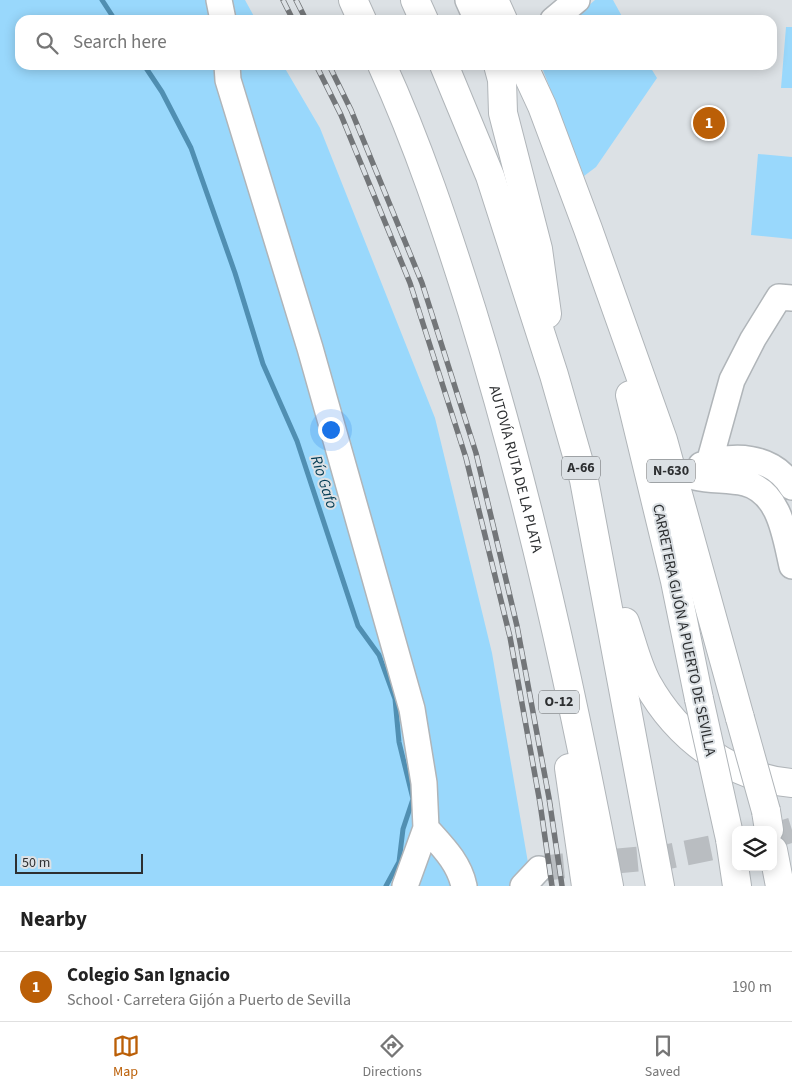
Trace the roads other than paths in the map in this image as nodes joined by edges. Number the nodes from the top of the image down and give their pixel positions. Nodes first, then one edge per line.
1 (219, 0) edge
2 (353, 0) edge
3 (415, 0) edge
4 (468, 0) edge
5 (494, 0) edge
6 (577, 0) edge
7 (222, 15) edge
8 (360, 15) edge
9 (422, 15) edge
10 (475, 15) edge
11 (501, 15) edge
12 (558, 15) edge
13 (228, 70) edge
14 (384, 70) edge
15 (446, 70) edge
16 (500, 70) edge
17 (525, 70) edge
18 (588, 229) junction
19 (792, 298) edge
20 (554, 375) junction
21 (666, 450) junction
22 (702, 468) junction
23 (584, 480) junction
24 (792, 487) edge
25 (681, 505) junction
26 (530, 519) junction
27 (792, 566) edge
28 (792, 783) edge
29 (768, 820) edge
30 (426, 828) junction
31 (777, 871) edge
32 (405, 886) edge
33 (464, 886) edge
34 (586, 886) edge
35 (609, 886) edge
36 (660, 886) edge
37 (737, 886) edge
38 (780, 886) edge

1 - 7 street
2 - 8 highway
3 - 9 highway
4 - 10 street
5 - 11 highway
6 - 12 street
13 - 30 street
14 - 26 highway, AUTOVÍA RUTA DE LA PLATA
15 - 20 highway, A-66
16 - 20 highway
17 - 18 highway, CARRETERA GIJÓN A PUERTO DE SEVILLA / N-630
18 - 21 highway, CARRETERA GIJÓN A PUERTO DE SEVILLA / N-630
18 - 37 highway, CARRETERA GIJÓN A PUERTO DE SEVILLA / N-630, bridge
19 - 22 street
20 - 23 highway, A-66
21 - 22 street
21 - 25 highway, CARRETERA GIJÓN A PUERTO DE SEVILLA / N-630
22 - 24 street
22 - 25 street
22 - 27 street
23 - 28 highway
23 - 36 highway, A-66
25 - 29 highway, CARRETERA GIJÓN A PUERTO DE SEVILLA / N-630, bridge
26 - 34 highway, O-12
26 - 35 highway, AUTOVÍA RUTA DE LA PLATA
30 - 32 street
30 - 33 street
31 - 38 highway

